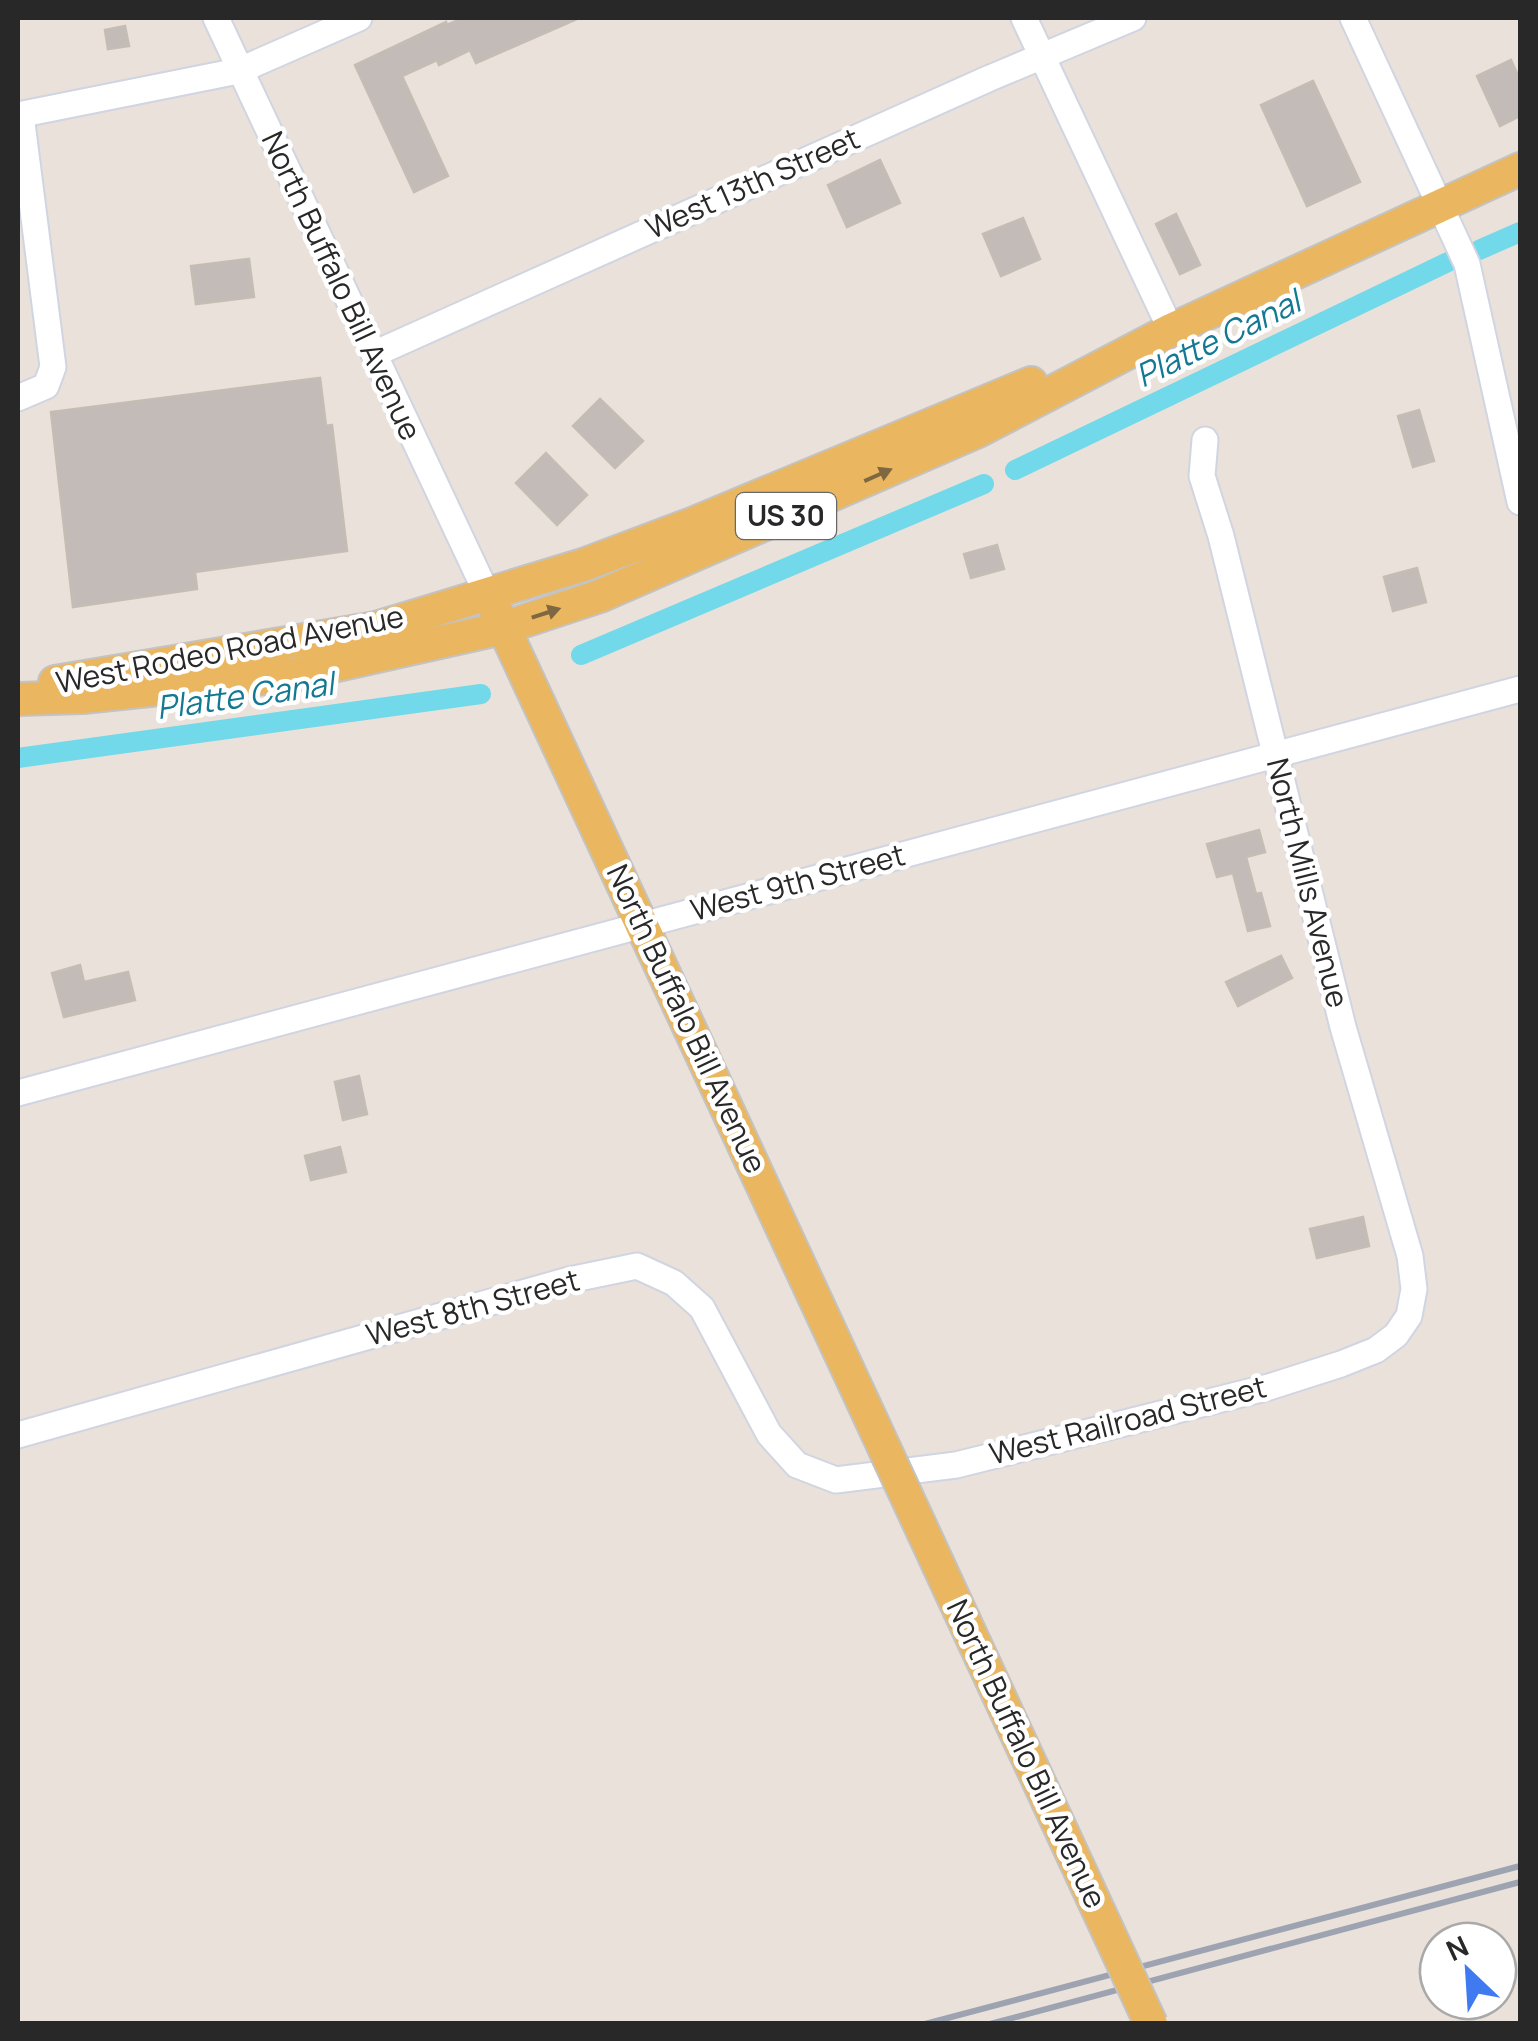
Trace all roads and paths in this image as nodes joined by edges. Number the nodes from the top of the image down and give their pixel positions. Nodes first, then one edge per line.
1 (216, 18) edge
2 (359, 18) edge
3 (1024, 18) edge
4 (1133, 18) edge
5 (1353, 18) edge
6 (1042, 57) junction
7 (238, 71) junction
8 (19, 115) edge
9 (1520, 169) edge
10 (1441, 205) junction
11 (1170, 330) junction
12 (374, 354) junction
13 (18, 398) edge
14 (1205, 440) dead end
15 (1520, 502) edge
16 (487, 594) junction
17 (503, 628) junction
18 (1520, 689) edge
19 (18, 691) edge
20 (18, 699) edge
21 (1275, 755) junction
22 (642, 925) junction
23 (18, 1094) edge
24 (1404, 1324) joint
25 (18, 1435) edge
26 (836, 1480) joint
27 (1151, 2024) edge

1 - 7 street, North Buffalo Bill Avenue
2 - 7 street
3 - 6 street
4 - 6 street, West 13th Street
5 - 10 street
6 - 11 street
6 - 12 street, West 13th Street
7 - 8 street
7 - 12 street, North Buffalo Bill Avenue
8 - 13 street
9 - 10 main road, West Rodeo Road Avenue / US 30
10 - 11 main road, West Rodeo Road Avenue / US 30
10 - 15 street
11 - 16 main road, West Rodeo Road Avenue / US 30
17 -> 11 main road, West Rodeo Road Avenue / US 30
12 - 16 street, North Buffalo Bill Avenue
14 - 21 street, North Mills Avenue
16 - 17 main road, North Buffalo Bill Avenue
16 - 19 main road, West Rodeo Road Avenue / US 30
17 - 20 main road, West Rodeo Road Avenue / US 30
17 - 22 main road, North Buffalo Bill Avenue
18 - 21 street, West 9th Street
21 - 22 street, West 9th Street
21 - 24 street, North Mills Avenue
22 - 23 street, West 9th Street
22 - 27 main road, North Buffalo Bill Avenue, bridge
24 - 26 street, West Railroad Street
25 - 26 street, West 8th Street

